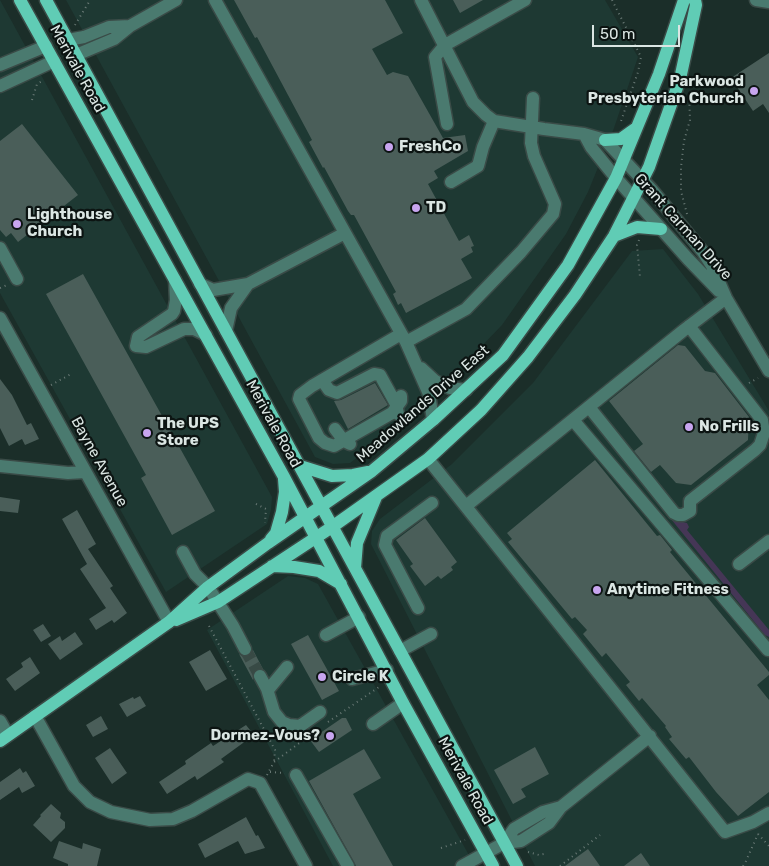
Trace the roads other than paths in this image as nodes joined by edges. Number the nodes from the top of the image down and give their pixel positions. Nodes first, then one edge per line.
1 (20, 0) edge
2 (46, 0) edge
3 (176, 0) edge
4 (215, 0) edge
5 (421, 0) edge
6 (525, 0) edge
7 (684, 0) edge
8 (695, 0) edge
9 (756, 0) edge
10 (769, 2) edge
11 (130, 26) junction
12 (68, 40) junction
13 (444, 45) junction
14 (46, 46) junction
15 (76, 55) junction
16 (54, 61) junction
17 (0, 65) edge
18 (0, 86) edge
19 (533, 98) dead end
20 (494, 120) junction
21 (447, 124) dead end
22 (639, 126) junction
23 (532, 127) junction
24 (584, 134) junction
25 (605, 140) junction
26 (623, 161) junction
27 (616, 178) junction
28 (642, 179) junction
29 (450, 182) dead end
30 (634, 198) junction
31 (661, 229) junction
32 (345, 233) junction
33 (614, 236) junction
34 (0, 248) edge
35 (17, 278) dead end
36 (175, 280) junction
37 (200, 284) junction
38 (248, 284) junction
39 (726, 298) junction
40 (0, 318) edge
41 (689, 326) junction
42 (226, 331) junction
43 (206, 335) junction
44 (404, 338) junction
45 (417, 365) junction
46 (766, 373) edge
47 (317, 383) junction
48 (466, 390) junction
49 (401, 396) dead end
50 (589, 407) junction
51 (397, 408) junction
52 (433, 420) junction
53 (572, 420) junction
54 (336, 429) dead end
55 (344, 441) junction
56 (428, 458) junction
57 (0, 466) edge
58 (300, 466) junction
59 (372, 471) junction
60 (85, 472) junction
61 (284, 477) junction
62 (376, 496) junction
63 (432, 503) dead end
64 (466, 506) junction
65 (322, 507) junction
66 (306, 518) junction
67 (332, 527) junction
68 (316, 537) junction
69 (769, 541) edge
70 (268, 543) junction
71 (183, 552) dead end
72 (739, 564) dead end
73 (272, 566) junction
74 (355, 568) junction
75 (341, 584) junction
76 (208, 587) junction
77 (218, 602) junction
78 (418, 608) dead end
79 (359, 617) junction
80 (169, 622) junction
81 (431, 634) dead end
82 (326, 635) dead end
83 (246, 649) tunnel mouth
84 (400, 651) junction
85 (769, 651) edge
86 (287, 668) dead end
87 (387, 670) junction
88 (260, 676) tunnel mouth
89 (352, 679) dead end
90 (268, 690) junction
91 (404, 703) junction
92 (320, 712) dead end
93 (35, 716) junction
94 (0, 721) edge
95 (373, 724) dead end
96 (650, 736) junction
97 (4, 738) edge
98 (296, 775) road end
99 (769, 813) edge
100 (504, 843) junction
101 (485, 854) junction
102 (306, 866) edge
103 (348, 866) edge
104 (462, 866) edge
105 (493, 866) edge
106 (517, 866) edge

1 - 14 main road, Merivale Road
2 - 12 main road, Merivale Road
3 - 11 street
4 - 32 street
5 - 13 street
6 - 13 street
7 - 22 main road, Meadowlands Drive East
8 - 28 main road
9 - 10 street
11 - 12 street
11 - 15 street
12 - 14 main road
12 - 15 main road, Merivale Road
13 - 20 street
13 - 21 street
14 - 16 main road, Merivale Road
14 - 17 street
15 - 16 main road
15 - 37 main road, Merivale Road
16 - 18 street
16 - 36 main road, Merivale Road
19 - 23 street
20 - 23 street
20 - 29 street
22 - 25 main road
22 - 26 main road, Meadowlands Drive East
23 - 24 street
23 - 44 street
24 - 25 street
24 - 27 street, Grant Carman Drive
25 - 26 street, Grant Carman Drive
26 - 27 main road, Meadowlands Drive East
26 - 28 street, Grant Carman Drive
27 - 30 street, Grant Carman Drive
27 - 48 main road, Meadowlands Drive East
28 - 30 main road
28 - 39 street, Grant Carman Drive
30 - 31 street, Grant Carman Drive
30 - 33 main road
31 - 33 main road
31 - 39 street, Grant Carman Drive
32 - 38 street
32 - 44 street
33 - 56 main road
34 - 35 street
36 - 43 main road, Merivale Road
36 - 43 street
37 - 38 street
37 - 42 main road, Merivale Road
38 - 42 street
39 - 41 street
39 - 46 street, Grant Carman Drive
40 - 60 street, Bayne Avenue
41 - 50 street
41 - 50 street
42 - 58 main road, Merivale Road
43 - 61 main road, Merivale Road
44 - 45 street
44 - 47 street
45 - 48 street
45 - 52 street
47 - 51 street
47 - 55 street
48 - 52 main road, Meadowlands Drive East
49 - 51 street
50 - 53 street
51 - 55 street
52 - 59 main road, Meadowlands Drive East
53 - 64 street
53 - 85 street
54 - 55 street
56 - 62 main road
56 - 64 street
57 - 60 street
58 - 59 main road
58 - 65 main road, Merivale Road
59 - 65 main road, Meadowlands Drive East
60 - 80 street, Bayne Avenue
61 - 66 main road, Merivale Road
61 - 70 main road
62 - 67 main road
62 - 74 main road
63 - 78 street
64 - 96 street
65 - 66 main road, Meadowlands Drive East
65 - 67 main road, Merivale Road
66 - 68 main road, Merivale Road
66 - 70 main road, Meadowlands Drive East
67 - 68 main road
67 - 74 main road, Merivale Road
68 - 73 main road
68 - 75 main road, Merivale Road
69 - 72 street
70 - 76 main road, Meadowlands Drive East
71 - 76 street
73 - 75 main road
73 - 77 main road
74 - 84 main road, Merivale Road
75 - 79 main road, Merivale Road
76 - 77 street
76 - 80 main road, Meadowlands Drive East
77 - 80 main road
77 - 83 street
79 - 82 street
79 - 87 main road, Merivale Road
80 - 93 main road
81 - 84 street
84 - 100 main road, Merivale Road
86 - 90 street
87 - 89 street
87 - 91 main road, Merivale Road
88 - 90 street
90 - 92 street
91 - 95 street
91 - 101 main road, Merivale Road
93 - 97 main road
93 - 102 street
94 - 97 street
96 - 99 street
96 - 100 street
98 - 103 street
100 - 101 street
100 - 106 main road, Merivale Road
101 - 104 street
101 - 105 main road, Merivale Road

